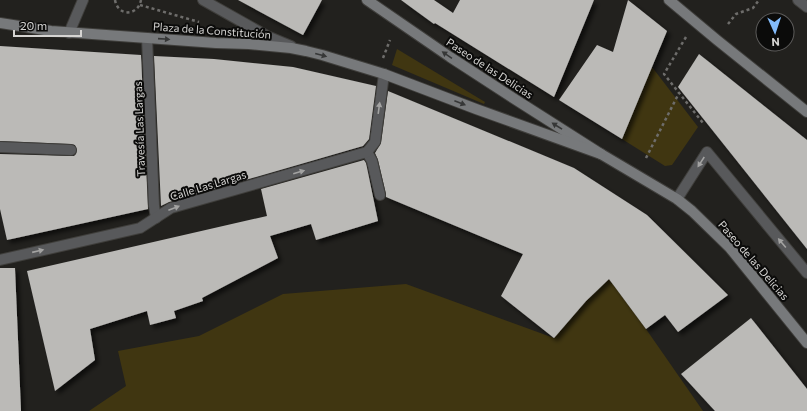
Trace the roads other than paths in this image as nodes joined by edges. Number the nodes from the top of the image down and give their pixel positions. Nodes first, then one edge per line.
1 (83, 0) edge
2 (203, 0) edge
3 (367, 0) edge
4 (669, 0) edge
5 (798, 0) edge
6 (807, 7) edge
7 (0, 23) edge
8 (69, 33) junction
9 (147, 38) junction
10 (306, 51) junction
11 (384, 74) junction
12 (807, 112) edge
13 (0, 147) edge
14 (71, 150) dead end
15 (368, 152) junction
16 (601, 154) junction
17 (380, 194) dead end
18 (677, 199) junction
19 (156, 218) junction
20 (0, 257) edge
21 (0, 260) edge
22 (807, 273) edge
23 (807, 343) edge

1 - 8 street
2 - 10 street, Plaza de la Constitución
16 -> 3 street, Paseo de las Delicias
4 - 12 street
5 - 6 street
7 - 8 street, Plaza de la Constitución
8 - 9 street, Plaza de la Constitución
9 -> 10 street, Plaza de la Constitución
9 - 19 street, Travesía Las Largas
10 -> 11 street, Plaza de la Constitución
15 -> 11 street
11 -> 16 street, Paseo de las Delicias
13 - 14 street
15 - 17 street
19 -> 15 street, Calle Las Largas
16 - 18 street, Paseo de las Delicias
22 -> 18 street
18 - 23 street, Paseo de las Delicias
21 -> 19 street, Calle Las Largas
20 - 21 street

